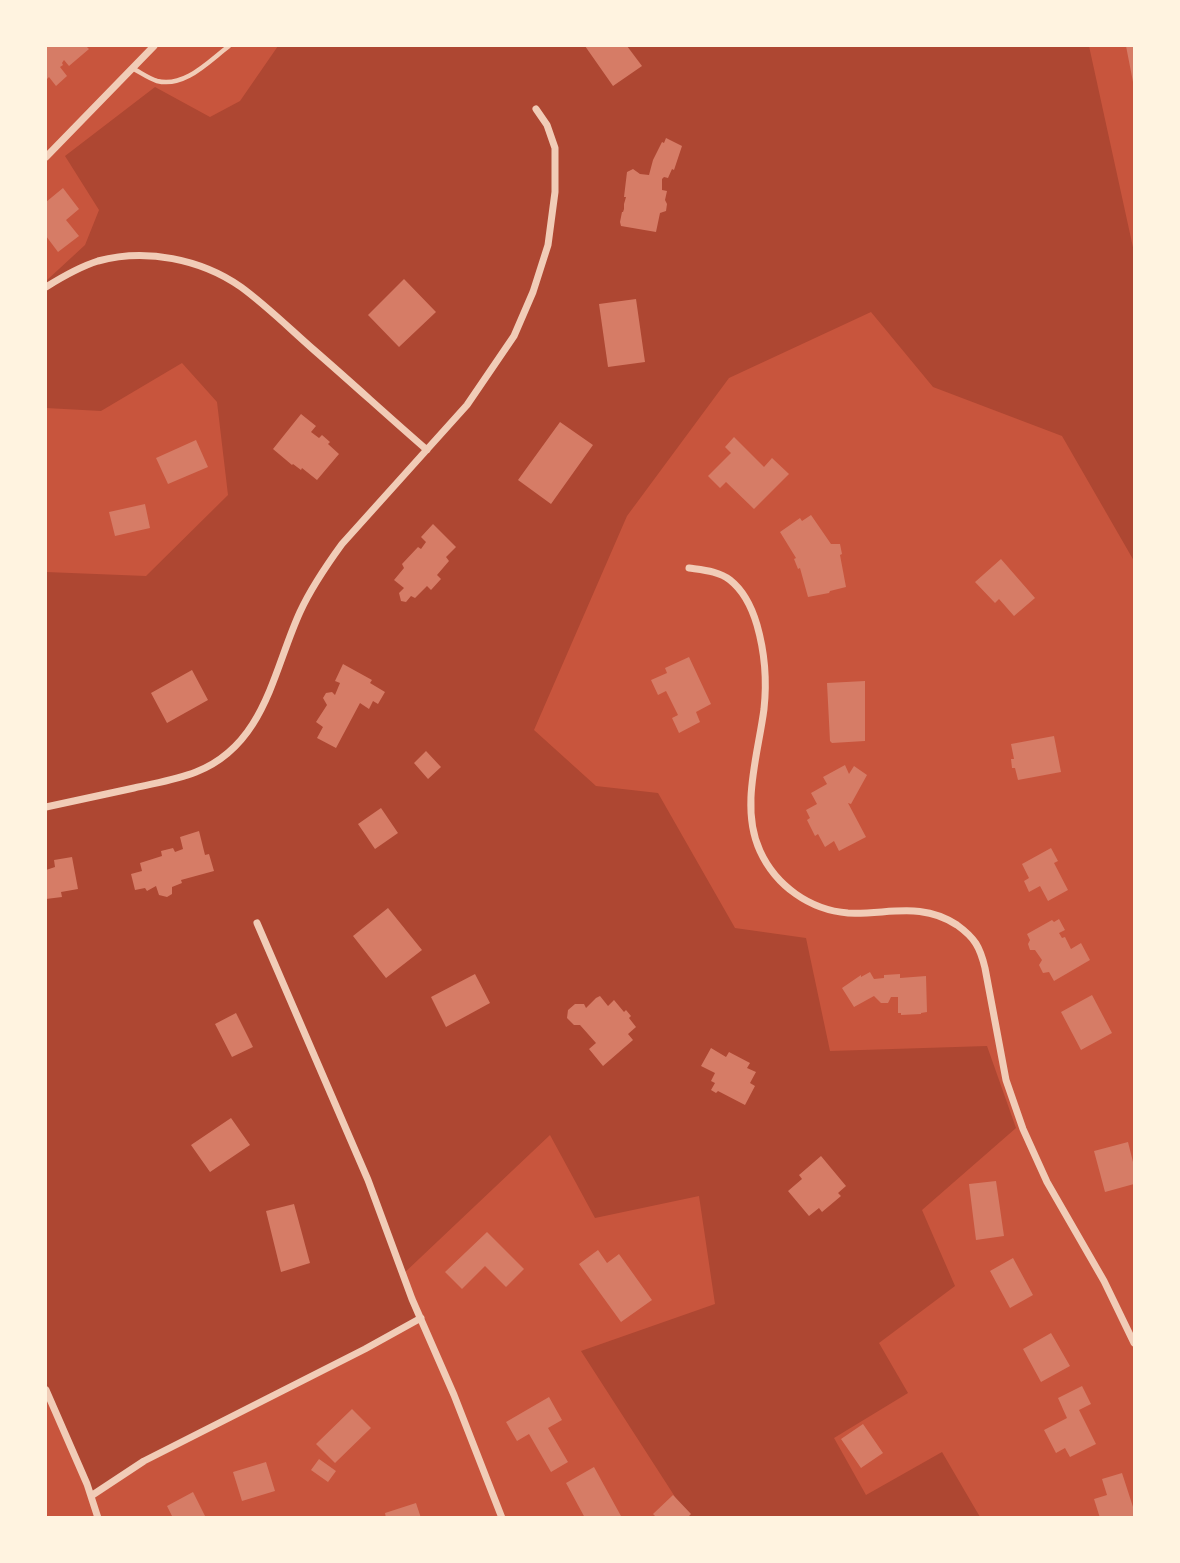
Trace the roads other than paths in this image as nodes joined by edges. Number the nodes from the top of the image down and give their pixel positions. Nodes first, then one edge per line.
1 (154, 46) edge
2 (229, 46) edge
3 (132, 68) junction
4 (536, 109) dead end
5 (46, 157) edge
6 (46, 287) edge
7 (427, 450) junction
8 (690, 568) dead end
9 (46, 807) edge
10 (257, 923) dead end
11 (421, 1318) junction
12 (1135, 1343) edge
13 (46, 1390) edge
14 (91, 1496) junction
15 (98, 1517) edge
16 (502, 1517) edge

1 - 3 street
2 - 3 lane
3 - 5 street
4 - 7 street
6 - 7 street
7 - 9 street
8 - 12 street
10 - 11 street
11 - 14 street
11 - 16 street
13 - 14 street
14 - 15 street

